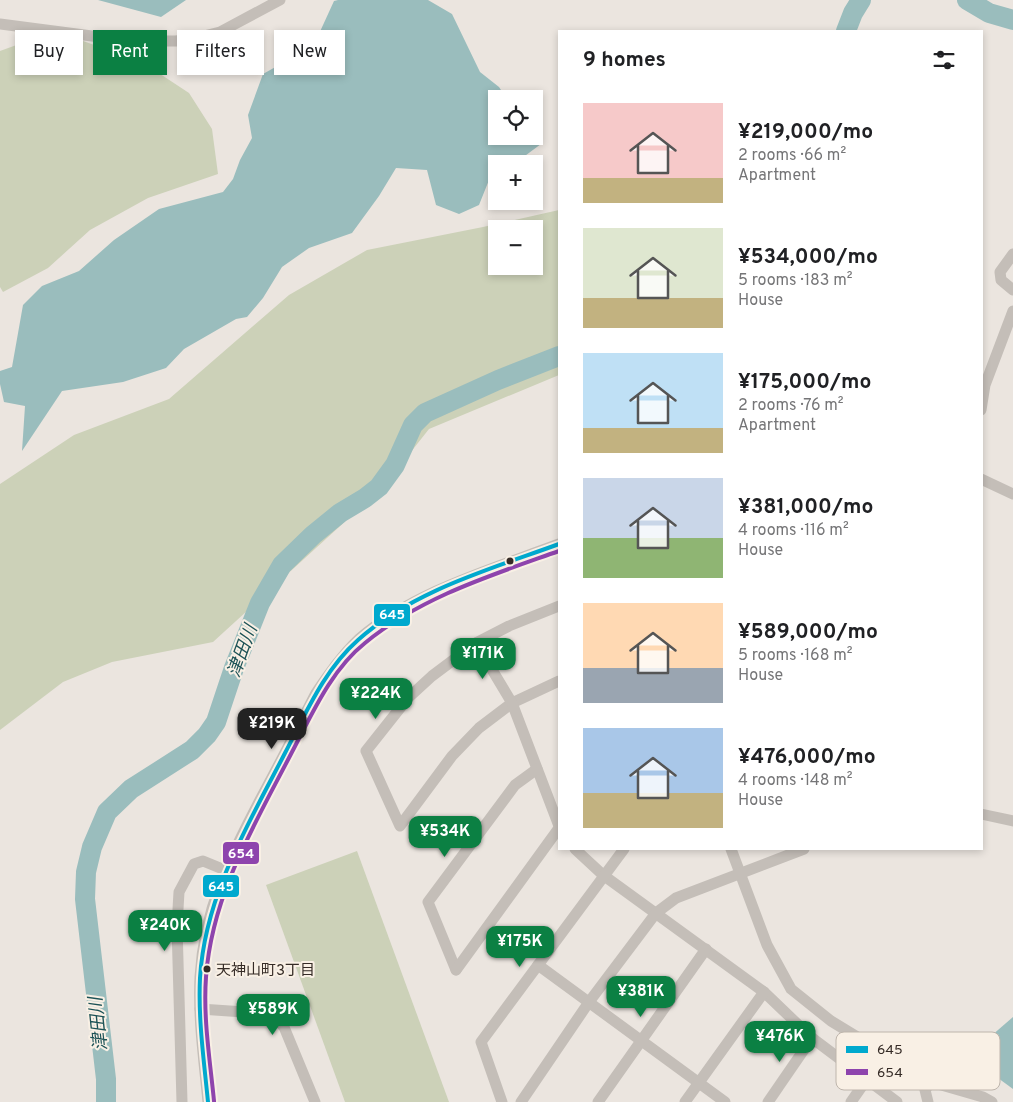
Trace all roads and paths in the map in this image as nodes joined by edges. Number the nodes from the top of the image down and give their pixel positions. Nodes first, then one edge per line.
1 (280, 0) edge
2 (0, 24) edge
3 (1013, 254) edge
4 (1013, 290) edge
5 (1013, 311) edge
6 (983, 398) edge
7 (983, 480) edge
8 (1013, 494) edge
9 (558, 544) edge
10 (558, 606) edge
11 (476, 644) junction
12 (558, 682) edge
13 (512, 703) junction
14 (537, 769) junction
15 (983, 814) edge
16 (1013, 821) edge
17 (558, 824) edge
18 (558, 828) edge
19 (576, 850) edge
20 (623, 850) edge
21 (731, 850) edge
22 (801, 850) edge
23 (225, 870) junction
24 (740, 873) junction
25 (603, 875) junction
26 (656, 913) junction
27 (706, 949) junction
28 (538, 966) junction
29 (764, 992) junction
30 (589, 1002) junction
31 (200, 1009) junction
32 (849, 1032) edge
33 (812, 1038) junction
34 (641, 1042) junction
35 (836, 1056) edge
36 (698, 1084) junction
37 (859, 1090) edge
38 (881, 1090) edge
39 (957, 1090) edge
40 (182, 1102) edge
41 (208, 1102) edge
42 (315, 1102) edge
43 (502, 1102) edge
44 (521, 1102) edge
45 (598, 1102) edge
46 (685, 1102) edge
47 (725, 1102) edge
48 (768, 1102) edge
49 (851, 1102) edge
50 (898, 1102) edge
51 (992, 1102) edge

1 - 2 street
3 - 4 street
5 - 6 street
7 - 8 street
9 - 23 street
10 - 11 street
11 - 13 street
11 - 13 street
12 - 13 street
13 - 14 street
14 - 17 street
14 - 18 street
15 - 16 street
19 - 25 street
20 - 25 street
21 - 24 street
22 - 24 street
23 - 31 street
23 - 40 street
24 - 26 street
24 - 32 street
25 - 26 street
25 - 28 street
26 - 27 street
26 - 30 street
27 - 29 street
27 - 34 street
28 - 30 street
28 - 43 street
29 - 33 street
29 - 36 street
30 - 34 street
30 - 44 street
31 - 41 street
31 - 42 street
33 - 35 street
33 - 48 street
34 - 36 street
34 - 45 street
36 - 46 street
36 - 47 street
37 - 49 street
38 - 50 street
39 - 51 street

